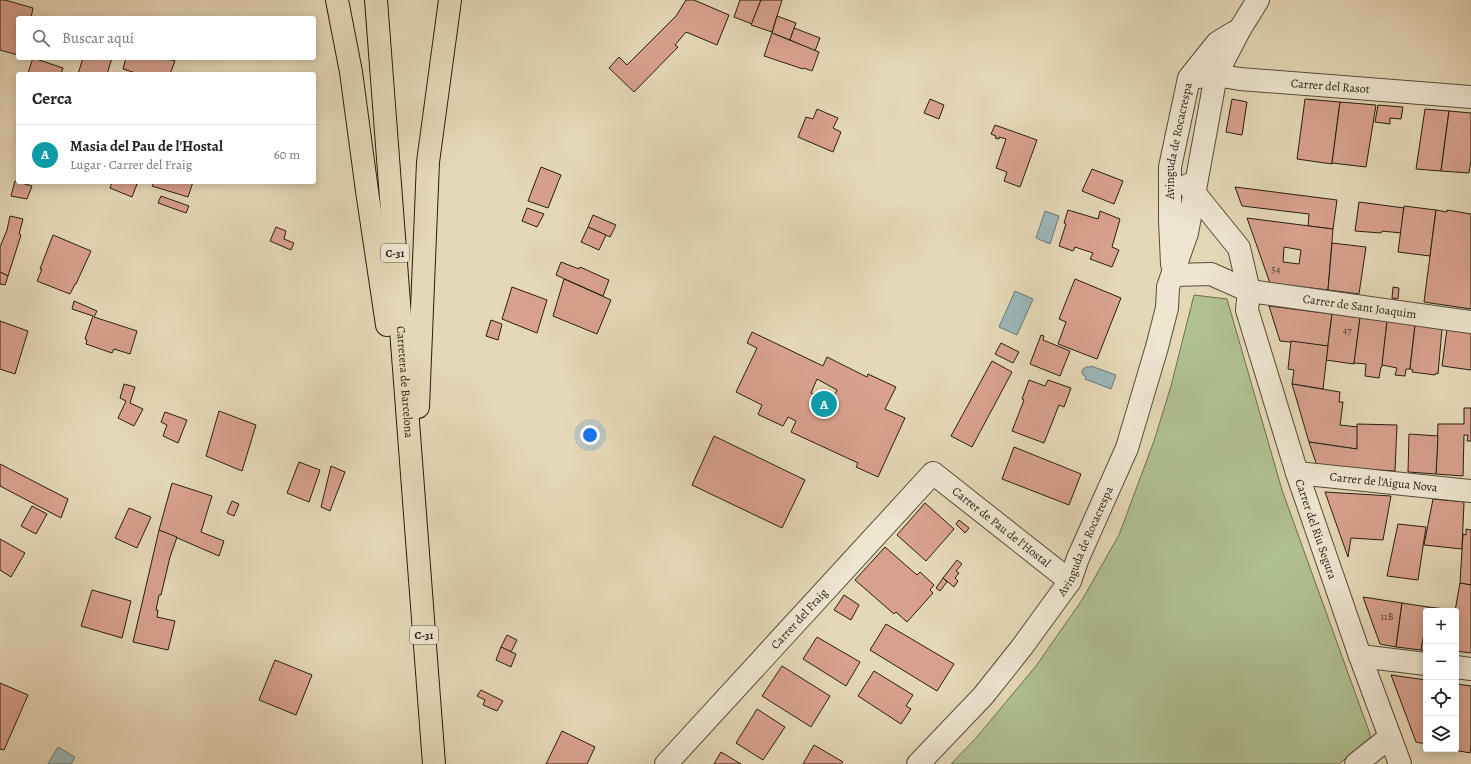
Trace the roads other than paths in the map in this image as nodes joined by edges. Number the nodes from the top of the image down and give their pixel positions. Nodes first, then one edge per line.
1 (337, 0) edge
2 (376, 0) edge
3 (450, 0) edge
4 (1258, 0) edge
5 (1240, 29) junction
6 (1216, 75) junction
7 (1189, 78) junction
8 (1471, 97) edge
9 (1170, 167) junction
10 (1194, 192) junction
11 (1173, 275) junction
12 (1248, 291) junction
13 (1471, 322) edge
14 (933, 473) joint
15 (1297, 473) junction
16 (1471, 491) edge
17 (414, 506) junction
18 (1070, 581) junction
19 (1360, 656) junction
20 (1423, 664) edge
21 (1459, 667) edge
22 (1471, 669) edge
23 (1390, 738) junction
24 (434, 764) edge
25 (666, 764) edge
26 (918, 764) edge
27 (1356, 764) edge
28 (1400, 764) edge

1 - 17 highway
2 - 17 highway, Carretera de Barcelona / C-31
3 - 17 highway
4 - 5 street, Avinguda de Rocacrespa
5 - 6 street, Avinguda de Rocacrespa
5 - 7 street, Avinguda de Rocacrespa
6 - 7 street, Carrer del Rasot
6 - 8 street, Carrer del Rasot
6 - 10 street, Avinguda de Rocacrespa
7 - 9 street, Avinguda de Rocacrespa
9 - 10 street, Carrer del Riu Segura
9 - 11 street, Avinguda de Rocacrespa
10 - 11 street, Avinguda de Rocacrespa
10 - 12 street, Carrer del Riu Segura
11 - 12 street, Carrer de Sant Joaquim
11 - 18 street, Avinguda de Rocacrespa
12 - 13 street, Carrer de Sant Joaquim
12 - 15 street, Carrer del Riu Segura
14 - 18 street, Carrer de Pau de l'Hostal
14 - 25 street, Carrer del Fraig
15 - 16 street, Carrer de l'Aigua Nova
15 - 19 street, Carrer del Riu Segura
17 - 24 highway, Carretera de Barcelona / C-31
18 - 26 street, Avinguda de Rocacrespa
19 - 20 street
19 - 23 street, Carrer del Riu Segura
21 - 22 street
23 - 27 street
23 - 28 street, Carrer del Riu Segura

